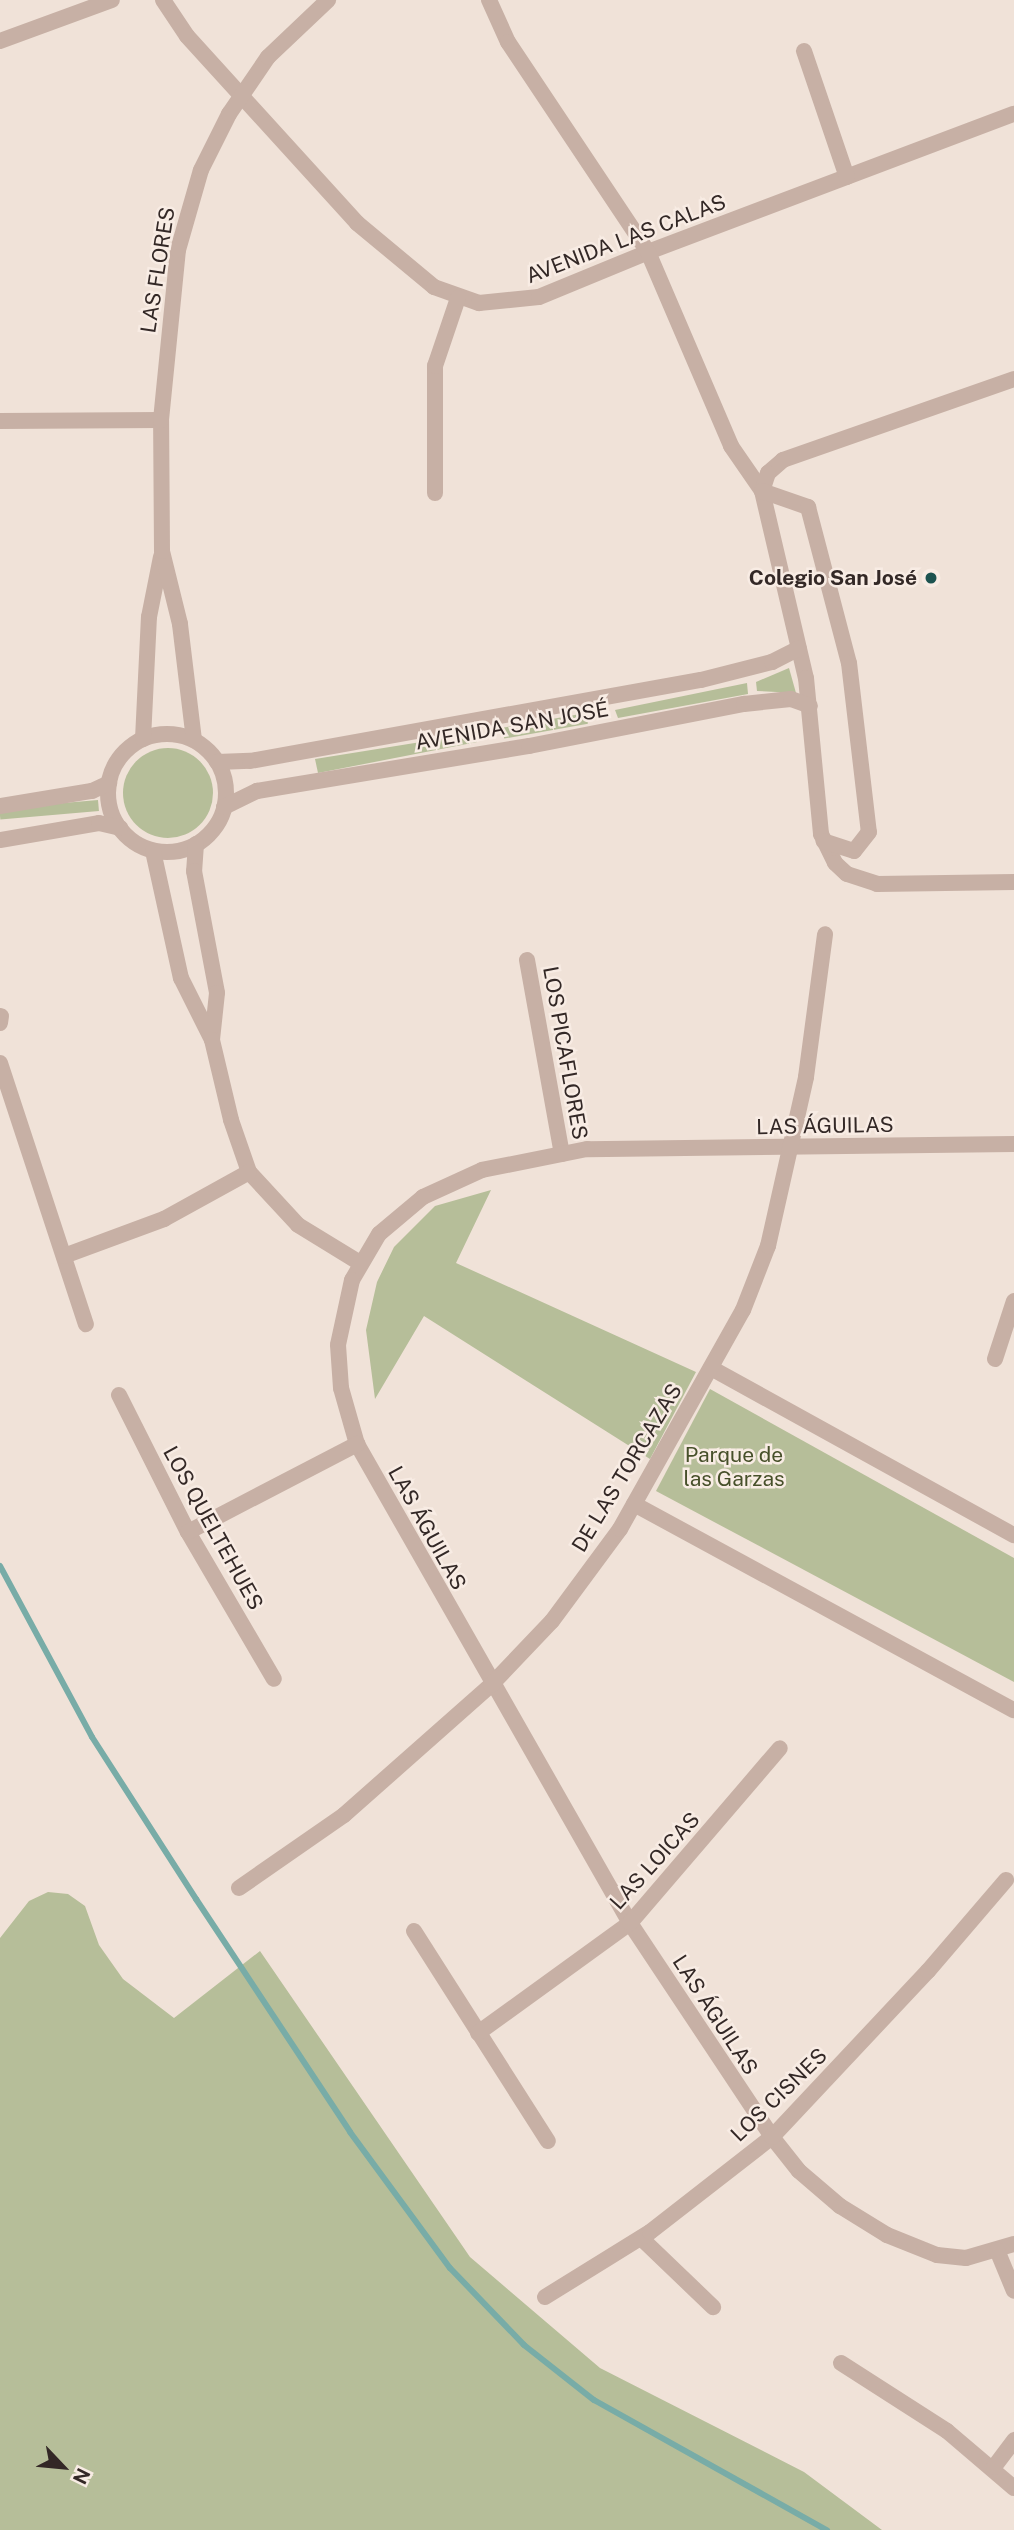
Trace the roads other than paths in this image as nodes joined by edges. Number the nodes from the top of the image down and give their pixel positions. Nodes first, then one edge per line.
1 (112, 0) edge
2 (163, 0) edge
3 (328, 0) edge
4 (489, 0) edge
5 (0, 41) edge
6 (804, 51) dead end
7 (241, 95) junction
8 (1014, 114) edge
9 (846, 177) junction
10 (648, 252) junction
11 (458, 298) junction
12 (1014, 379) edge
13 (161, 420) junction
14 (0, 421) edge
15 (762, 491) junction
16 (435, 494) dead end
17 (162, 551) junction
18 (799, 648) junction
19 (810, 706) junction
20 (143, 739) junction
21 (194, 740) junction
22 (217, 762) junction
23 (109, 783) junction
24 (0, 806) edge
25 (224, 807) junction
26 (120, 828) junction
27 (0, 840) edge
28 (824, 841) junction
29 (196, 844) junction
30 (153, 850) junction
31 (1014, 882) edge
32 (825, 934) dead end
33 (527, 960) dead end
34 (212, 1040) junction
35 (0, 1063) edge
36 (1014, 1144) edge
37 (792, 1147) junction
38 (562, 1154) junction
39 (249, 1172) junction
40 (64, 1256) junction
41 (360, 1263) junction
42 (1014, 1301) edge
43 (86, 1324) dead end
44 (995, 1359) dead end
45 (711, 1368) junction
46 (119, 1395) dead end
47 (356, 1444) junction
48 (634, 1504) junction
49 (188, 1532) junction
50 (1014, 1535) edge
51 (274, 1679) dead end
52 (491, 1685) junction
53 (1014, 1710) edge
54 (780, 1748) dead end
55 (1006, 1880) dead end
56 (239, 1888) dead end
57 (630, 1923) junction
58 (414, 1931) dead end
59 (478, 2032) junction
60 (772, 2137) junction
61 (548, 2141) dead end
62 (641, 2238) junction
63 (1014, 2244) edge
64 (997, 2250) junction
65 (1014, 2291) edge
66 (545, 2297) dead end
67 (713, 2307) dead end
68 (841, 2363) dead end
69 (1014, 2440) edge
70 (994, 2467) junction
71 (1014, 2488) edge

1 - 5 street
2 - 7 street, AVENIDA LAS CALAS
3 - 7 street, LAS FLORES
4 - 10 street
6 - 9 street
7 - 11 street, AVENIDA LAS CALAS
7 - 13 street, LAS FLORES
8 - 9 street, AVENIDA LAS CALAS
9 - 10 street, AVENIDA LAS CALAS
10 - 11 street, AVENIDA LAS CALAS
10 - 15 street
11 - 16 street
12 - 15 street
13 - 14 street
13 - 17 street, LAS FLORES
15 - 18 street
15 - 28 street
17 - 20 street, LAS FLORES
17 - 21 street, LAS FLORES
18 - 19 street
18 - 22 street, AVENIDA SAN JOSÉ
19 - 25 street, AVENIDA SAN JOSÉ
19 - 28 street
20 - 21 street
20 - 23 street
21 - 22 street
22 - 25 street
23 - 24 street
23 - 26 street
25 - 29 street
26 - 27 street
26 - 30 street
28 - 31 street
29 - 30 street
29 - 34 street
30 - 34 street
32 - 37 street, DE LAS TORCAZAS
33 - 38 street, LOS PICAFLORES
34 - 39 street
35 - 40 street
36 - 37 street, LAS ÁGUILAS
37 - 38 street, LAS ÁGUILAS
37 - 45 street, DE LAS TORCAZAS
38 - 41 street, LAS ÁGUILAS
39 - 40 street
39 - 41 street
40 - 43 street
41 - 47 street, LAS ÁGUILAS
42 - 44 street
45 - 48 street, DE LAS TORCAZAS
45 - 50 street
46 - 49 street, LOS QUELTEHUES
47 - 49 street
47 - 52 street, LAS ÁGUILAS
48 - 52 street, DE LAS TORCAZAS
48 - 53 street
49 - 51 street, LOS QUELTEHUES
52 - 56 street, DE LAS TORCAZAS
52 - 57 street, LAS ÁGUILAS
54 - 57 street, LAS LOICAS
55 - 60 street, LOS CISNES
57 - 59 street, LAS LOICAS
57 - 60 street, LAS ÁGUILAS
58 - 59 street
59 - 61 street
60 - 62 street, LOS CISNES
60 - 64 street, LAS ÁGUILAS
62 - 66 street, LOS CISNES
62 - 67 street
63 - 64 street, LAS ÁGUILAS
64 - 65 street
68 - 70 street
69 - 70 street
70 - 71 street

